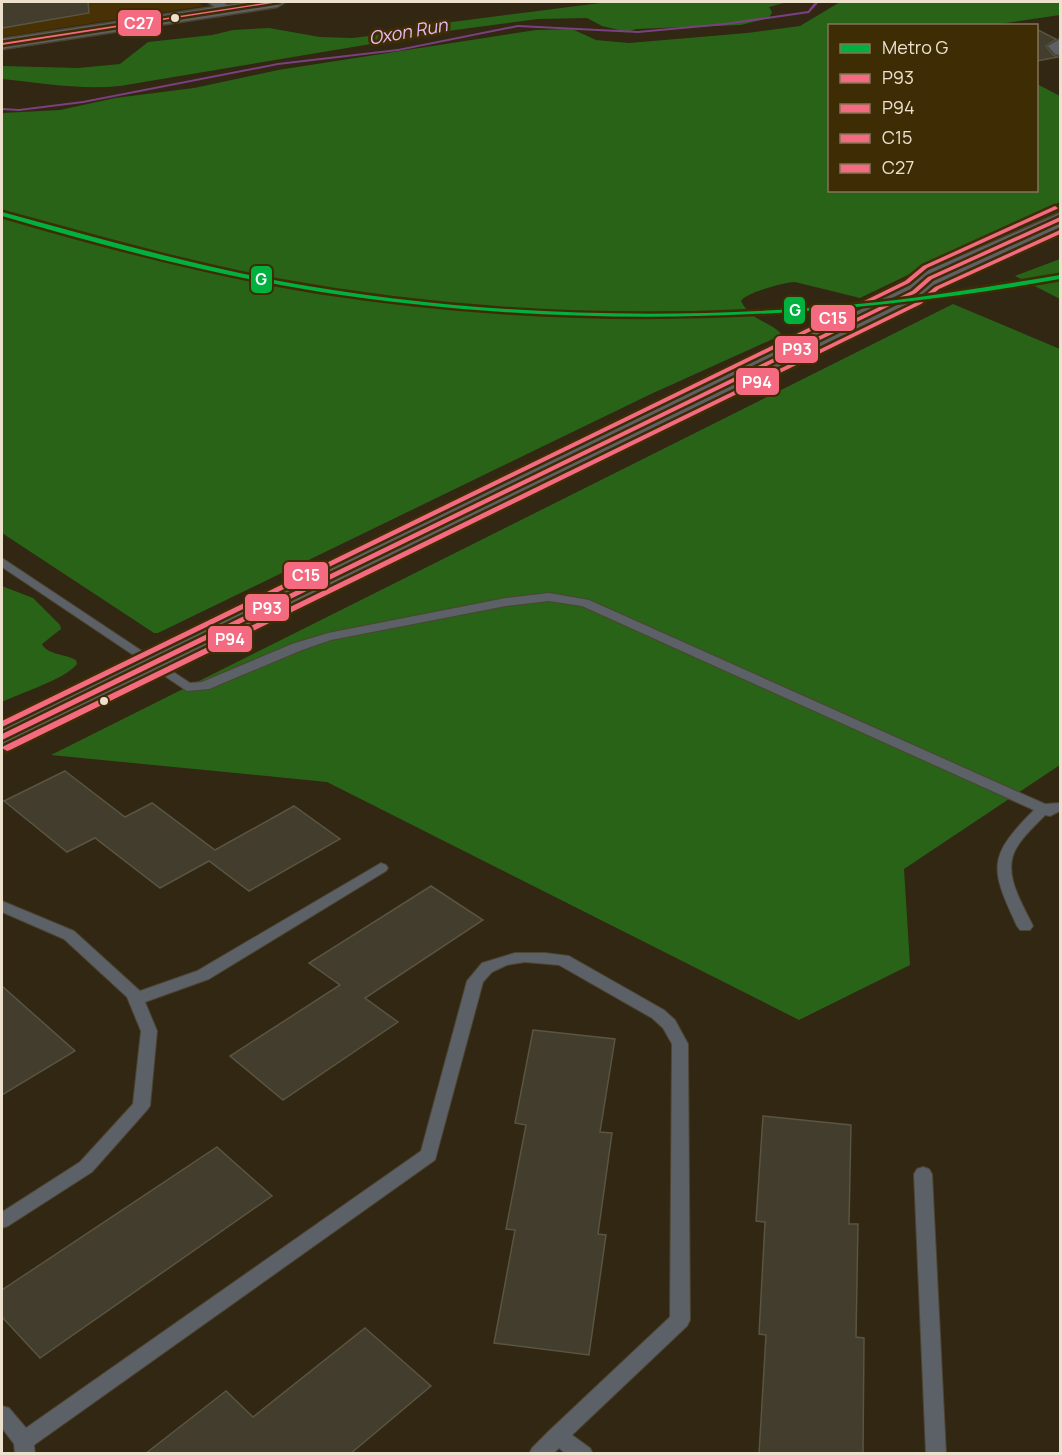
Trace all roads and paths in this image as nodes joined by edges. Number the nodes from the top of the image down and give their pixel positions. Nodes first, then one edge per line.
1 (277, 2) edge
2 (220, 5) edge
3 (1060, 43) edge
4 (2, 44) edge
5 (1060, 51) edge
6 (1060, 219) edge
7 (1057, 239) edge
8 (914, 292) junction
9 (2, 562) edge
10 (151, 664) junction
11 (2, 737) edge
12 (1060, 807) edge
13 (1043, 809) junction
14 (1060, 816) edge
15 (381, 868) dead end
16 (2, 906) edge
17 (1025, 926) dead end
18 (136, 999) junction
19 (923, 1174) dead end
20 (2, 1221) edge
21 (2, 1414) edge
22 (557, 1436) junction
23 (25, 1447) edge
24 (539, 1454) edge
25 (584, 1454) edge
26 (936, 1454) edge

1 - 2 main road
2 - 4 main road
3 - 5 street
6 - 8 main road
7 - 8 main road
8 - 10 main road
9 - 10 lane
10 - 11 main road
10 - 13 lane
12 - 13 lane
13 - 14 lane
13 - 17 lane
15 - 18 lane
16 - 18 lane
18 - 20 lane
19 - 26 lane
21 - 23 lane
22 - 23 lane
22 - 24 lane
22 - 25 lane

